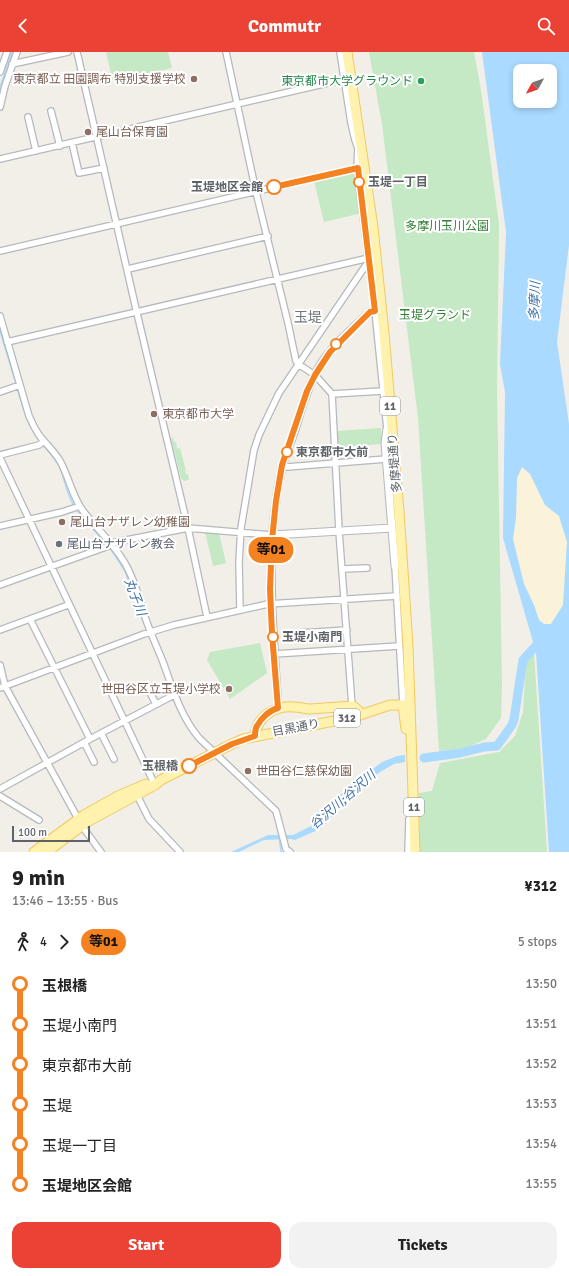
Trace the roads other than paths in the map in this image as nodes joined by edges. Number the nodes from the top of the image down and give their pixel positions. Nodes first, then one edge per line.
1 (7, 52) edge
2 (17, 52) edge
3 (68, 52) edge
4 (77, 52) edge
5 (226, 52) edge
6 (340, 52) edge
7 (347, 52) edge
8 (12, 64) junction
9 (0, 72) edge
10 (345, 79) junction
11 (3, 85) edge
12 (237, 104) junction
13 (0, 107) edge
14 (51, 111) dead end
15 (28, 117) dead end
16 (97, 137) junction
17 (72, 143) junction
18 (360, 145) junction
19 (60, 146) junction
20 (36, 151) junction
21 (0, 159) edge
22 (104, 168) junction
23 (358, 168) junction
24 (256, 192) junction
25 (117, 224) junction
26 (268, 236) junction
27 (0, 251) edge
28 (369, 261) junction
29 (128, 269) junction
30 (278, 279) junction
31 (375, 311) junction
32 (137, 312) junction
33 (0, 318) edge
34 (7, 342) junction
35 (298, 364) junction
36 (315, 375) junction
37 (18, 386) junction
38 (382, 391) junction
39 (0, 392) edge
40 (332, 394) junction
41 (389, 429) junction
42 (42, 443) junction
43 (0, 457) edge
44 (386, 460) junction
45 (336, 463) junction
46 (282, 465) junction
47 (76, 507) junction
48 (29, 520) junction
49 (0, 526) edge
50 (188, 528) junction
51 (392, 528) junction
52 (340, 532) junction
53 (241, 533) junction
54 (272, 535) junction
55 (109, 545) junction
56 (395, 566) joint
57 (51, 567) junction
58 (367, 568) dead end
59 (343, 569) junction
60 (0, 585) edge
61 (397, 596) junction
62 (345, 600) junction
63 (271, 604) junction
64 (68, 605) junction
65 (240, 610) junction
66 (207, 617) junction
67 (30, 619) junction
68 (0, 630) edge
69 (347, 630) junction
70 (148, 633) junction
71 (300, 633) dead end
72 (400, 646) junction
73 (348, 650) junction
74 (92, 654) junction
75 (274, 654) junction
76 (0, 665) edge
77 (54, 668) junction
78 (3, 687) edge
79 (147, 687) dead end
80 (172, 695) junction
81 (156, 704) junction
82 (403, 705) junction
83 (352, 706) junction
84 (278, 708) junction
85 (360, 715) junction
86 (125, 720) junction
87 (101, 733) junction
88 (255, 736) junction
89 (411, 740) junction
90 (87, 741) junction
91 (212, 754) junction
92 (114, 759) dead end
93 (94, 762) dead end
94 (47, 763) junction
95 (157, 780) junction
96 (0, 789) edge
97 (136, 795) junction
98 (0, 796) edge
99 (414, 809) junction
100 (39, 820) dead end
101 (80, 822) junction
102 (287, 851) edge
103 (34, 852) edge
104 (48, 852) edge
105 (101, 852) edge
106 (180, 852) edge
107 (408, 852) edge
108 (415, 852) edge

1 - 9 street
2 - 8 street
3 - 8 street
4 - 16 street
5 - 12 street
6 - 10 street
7 - 18 main road, 多摩堤通り / 11
8 - 11 street
10 - 12 street
10 - 18 street
11 - 13 street
12 - 16 street
12 - 24 street
14 - 19 street
15 - 20 street
16 - 17 street
16 - 22 street
17 - 19 street
17 - 22 street
18 - 23 street
18 - 41 main road, 多摩堤通り / 11
19 - 20 street
20 - 21 street
22 - 25 street
23 - 24 street
23 - 28 street
24 - 25 street
24 - 26 street
25 - 27 street
25 - 29 street
26 - 29 street
26 - 30 street
28 - 30 street
28 - 31 street
28 - 35 street
29 - 32 street
30 - 32 street
30 - 35 street
31 - 36 street
31 - 38 street
32 - 34 street
32 - 50 street
33 - 34 street
34 - 37 street
35 - 36 street
35 - 53 street
36 - 40 street
36 - 46 street
37 - 39 street
37 - 42 street
38 - 40 street
38 - 41 street
40 - 45 street
41 - 44 street
41 - 89 main road, 多摩堤通り / 11
42 - 43 street
42 - 47 street
43 - 48 street
44 - 45 street
44 - 51 street
45 - 46 street
45 - 52 street
46 - 54 street
47 - 48 street
47 - 55 street
48 - 49 street
48 - 57 street
50 - 53 street
50 - 55 street
50 - 66 street
51 - 52 street
51 - 56 street
52 - 54 street
52 - 59 street
53 - 54 street
53 - 65 street
54 - 63 street
55 - 57 street
55 - 70 street
56 - 61 street
57 - 60 street
57 - 64 street
58 - 59 street
59 - 62 street
61 - 62 street
61 - 72 street
62 - 63 street
62 - 69 street
63 - 65 street
63 - 75 street
64 - 67 street
64 - 74 street
65 - 66 street
66 - 70 street
67 - 68 street
67 - 77 street
69 - 71 street
69 - 73 street
70 - 74 street
70 - 80 street
72 - 73 street
72 - 82 street
73 - 75 street
73 - 83 street
74 - 77 street
74 - 86 street
75 - 84 street
76 - 78 street
77 - 78 street
77 - 90 street
78 - 94 street
79 - 81 street
80 - 81 street
80 - 91 street
81 - 86 street
82 - 85 main road, 目黒通り / 312
82 - 89 main road
83 - 84 main road, 312
83 - 85 main road, 312
84 - 88 main road
85 - 88 main road, 目黒通り / 312
86 - 87 street
86 - 95 street
87 - 90 street
87 - 92 street
88 - 91 main road, 目黒通り / 312
89 - 99 main road, 多摩堤通り / 11
90 - 93 street
90 - 94 street
91 - 95 main road, 目黒通り / 312
91 - 102 street
94 - 96 street
94 - 101 street
95 - 97 main road, 目黒通り / 312
95 - 101 main road, 目黒通り / 312
97 - 101 main road, 目黒通り / 312
97 - 106 street
98 - 100 street
99 - 107 street
99 - 108 main road, 多摩堤通り / 11
101 - 103 main road, 目黒通り / 312
101 - 104 main road, 目黒通り / 312
101 - 105 street

